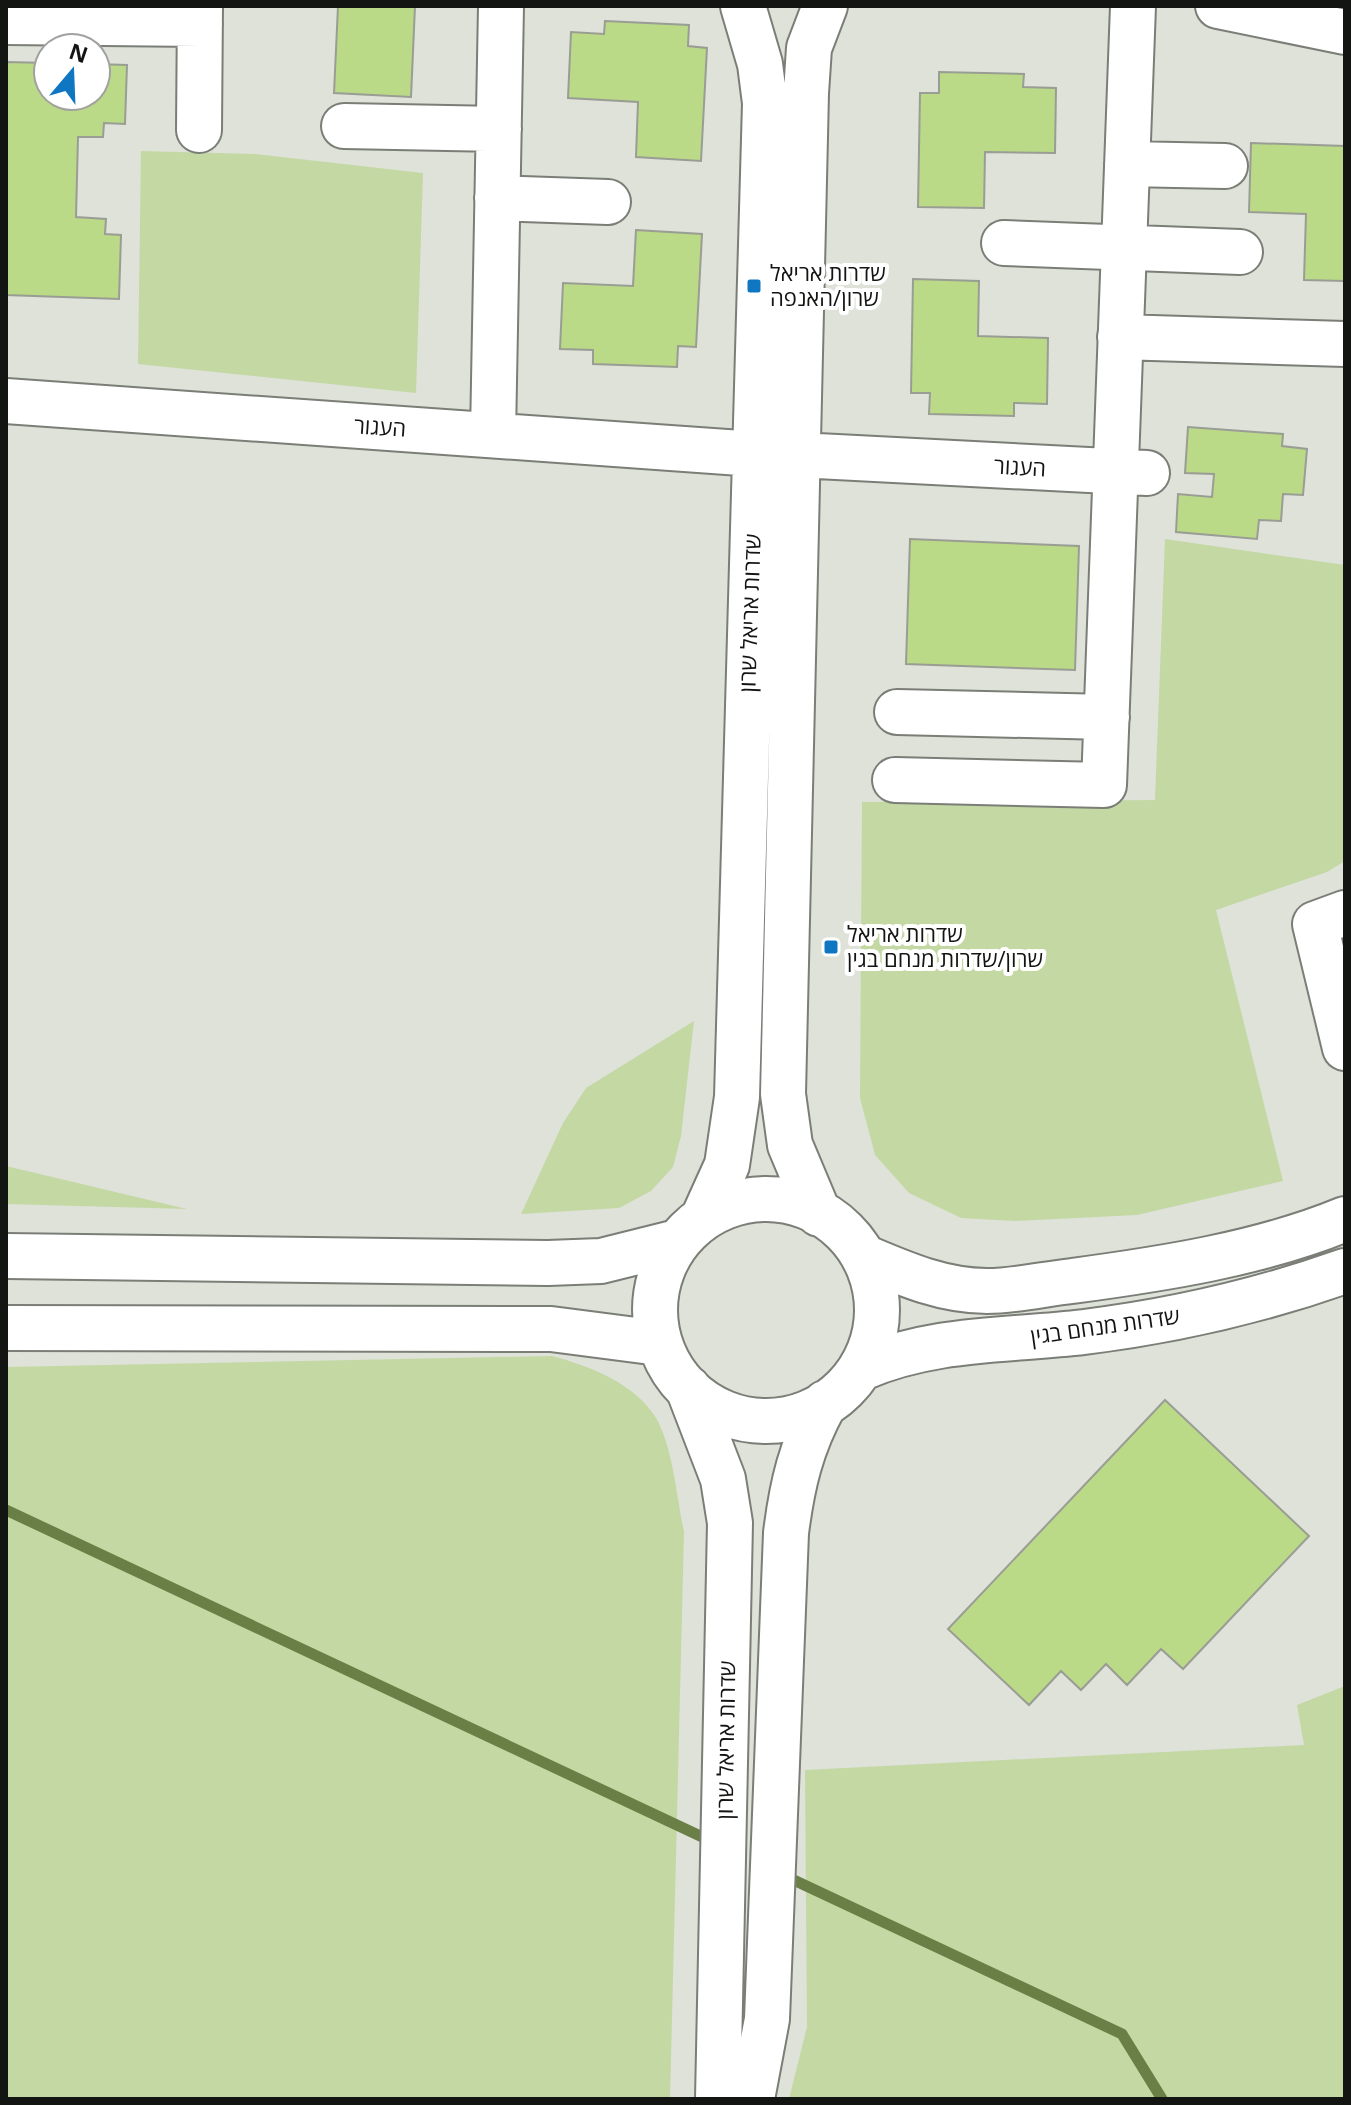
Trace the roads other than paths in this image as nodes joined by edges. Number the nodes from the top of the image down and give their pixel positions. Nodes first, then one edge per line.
1 (501, 6) edge
2 (743, 6) edge
3 (825, 6) edge
4 (1133, 6) edge
5 (1218, 6) edge
6 (200, 15) edge
7 (6, 22) edge
8 (1345, 32) edge
9 (344, 126) dead end
10 (499, 129) junction
11 (199, 130) dead end
12 (1127, 164) junction
13 (1225, 166) dead end
14 (497, 198) junction
15 (608, 202) dead end
16 (1004, 243) dead end
17 (1124, 248) junction
18 (1240, 252) dead end
19 (1120, 337) junction
20 (1345, 344) edge
21 (6, 401) edge
22 (493, 435) junction
23 (755, 454) junction
24 (798, 455) junction
25 (1132, 472) junction
26 (897, 712) dead end
27 (1107, 717) junction
28 (895, 780) dead end
29 (1345, 913) edge
30 (1345, 1048) edge
31 (819, 1214) junction
32 (1345, 1219) edge
33 (690, 1230) junction
34 (6, 1256) edge
35 (864, 1257) junction
36 (1345, 1271) edge
37 (6, 1328) edge
38 (659, 1343) junction
39 (862, 1368) junction
40 (688, 1388) junction
41 (825, 1403) junction
42 (718, 2099) edge
43 (752, 2099) edge

1 - 10 street
2 - 23 street, שדרות אריאל שרון
3 - 24 street, שדרות אריאל שרון
4 - 12 street
5 - 8 street
6 - 7 street
6 - 11 street
9 - 10 street
10 - 14 street
12 - 13 street
12 - 17 street
14 - 15 street
14 - 22 street
16 - 17 street
17 - 18 street
17 - 19 street
19 - 20 street
19 - 25 street
21 - 22 street, העגור
22 - 23 street, העגור
23 - 33 street, שדרות אריאל שרון
24 - 25 street, העגור
24 - 31 street, שדרות אריאל שרון
25 - 27 street
26 - 27 street
27 - 28 street
29 - 30 street
31 - 33 street
31 - 35 street
32 - 35 street
33 - 34 street
33 - 38 street
35 - 39 street
36 - 39 street, שדרות מנחם בגין
37 - 38 street
38 - 40 street
39 - 41 street
40 - 41 street
40 - 42 street, שדרות אריאל שרון
41 - 43 street

